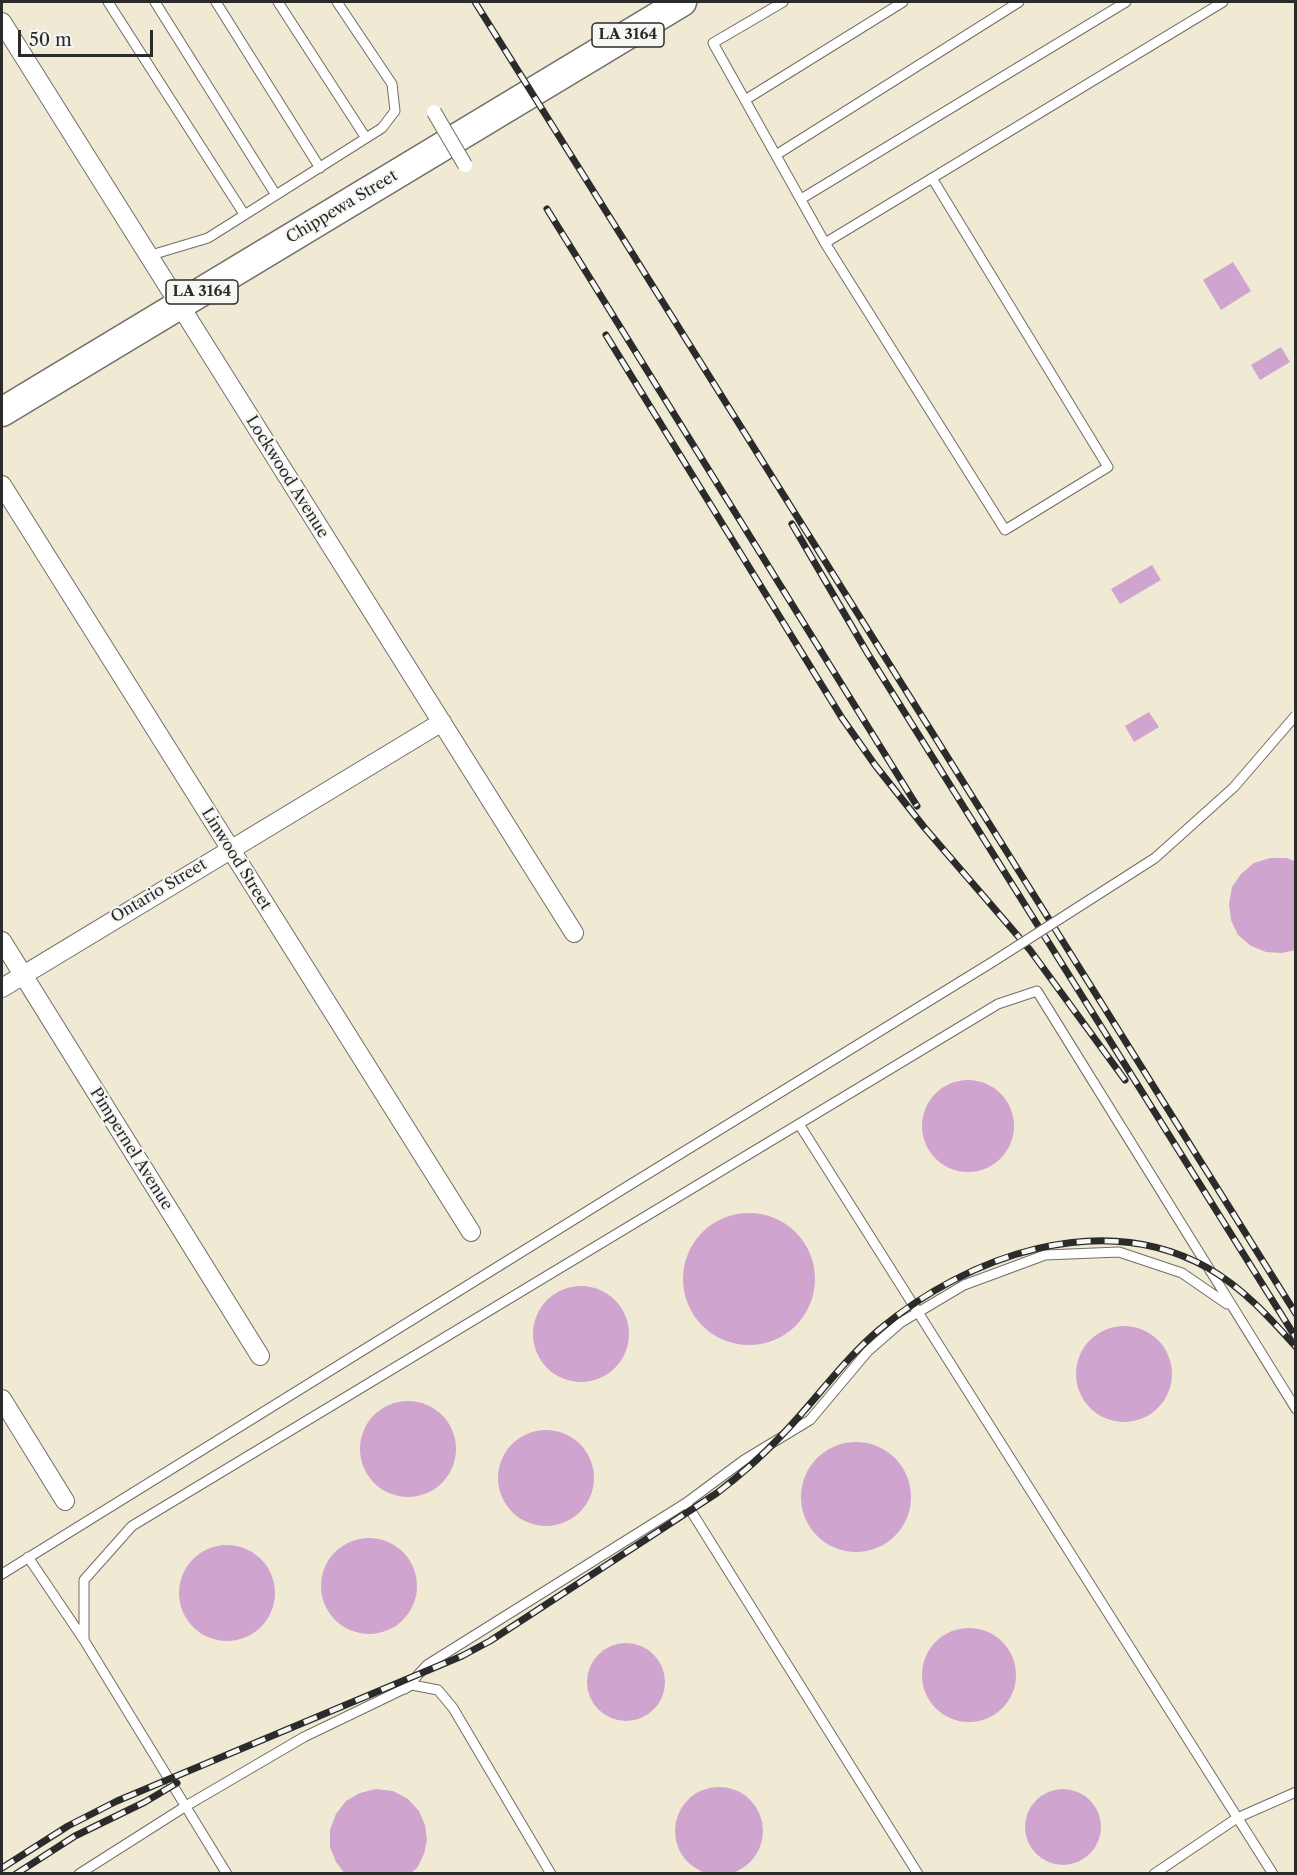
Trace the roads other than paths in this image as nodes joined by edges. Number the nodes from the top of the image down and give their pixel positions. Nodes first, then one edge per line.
1 (108, 2) edge
2 (155, 2) edge
3 (216, 2) edge
4 (278, 2) edge
5 (338, 2) edge
6 (682, 2) edge
7 (783, 2) edge
8 (903, 2) edge
9 (1019, 2) edge
10 (1126, 2) edge
11 (1223, 2) edge
12 (2, 21) edge
13 (745, 100) junction
14 (434, 112) dead end
15 (366, 138) junction
16 (776, 155) junction
17 (465, 165) dead end
18 (320, 168) junction
19 (932, 178) junction
20 (276, 195) junction
21 (801, 199) junction
22 (244, 214) junction
23 (825, 243) junction
24 (148, 256) junction
25 (178, 306) junction
26 (2, 412) edge
27 (2, 485) edge
28 (1296, 715) edge
29 (442, 722) junction
30 (229, 849) junction
31 (574, 933) dead end
32 (2, 941) edge
33 (22, 975) junction
34 (2, 988) edge
35 (799, 1124) junction
36 (471, 1232) dead end
37 (1232, 1307) junction
38 (919, 1312) junction
39 (260, 1356) dead end
40 (2, 1399) edge
41 (1296, 1409) edge
42 (65, 1501) dead end
43 (686, 1503) junction
44 (28, 1557) junction
45 (2, 1574) edge
46 (84, 1640) junction
47 (405, 1689) junction
48 (1296, 1792) edge
49 (186, 1806) junction
50 (1238, 1818) junction
51 (80, 1874) edge
52 (227, 1874) edge
53 (551, 1874) edge
54 (918, 1874) edge
55 (1154, 1874) edge
56 (1273, 1874) edge

1 - 22 lane
2 - 20 lane
3 - 18 lane
4 - 15 lane
5 - 15 lane
6 - 25 main road, Chippewa Street / LA 3164
7 - 13 lane
8 - 13 lane
9 - 16 lane
10 - 21 lane
11 - 19 lane
12 - 24 street, Lockwood Avenue
13 - 16 lane
14 - 17 street, bridge
15 - 18 lane
16 - 21 lane
18 - 20 lane
19 - 23 lane
19 - 23 lane
20 - 22 lane
21 - 23 lane
22 - 24 lane
24 - 25 street, Lockwood Avenue
25 - 26 main road, Chippewa Street / LA 3164
25 - 29 street, Lockwood Avenue
27 - 30 street, Linwood Street
28 - 44 lane, bridge
29 - 30 street, Ontario Street
29 - 31 street, Lockwood Avenue
30 - 33 street, Ontario Street
30 - 36 street, Linwood Street
32 - 33 street, Pimpernel Avenue
33 - 34 street, Ontario Street
33 - 39 street, Pimpernel Avenue
35 - 37 lane
35 - 38 lane
35 - 46 lane
37 - 38 lane
37 - 41 lane
38 - 43 lane
38 - 50 lane
40 - 42 street
43 - 47 lane
43 - 54 lane
44 - 45 lane
44 - 46 lane
46 - 49 lane
47 - 49 lane
47 - 53 lane
48 - 50 lane
49 - 51 lane
49 - 52 lane
50 - 55 lane
50 - 56 lane

